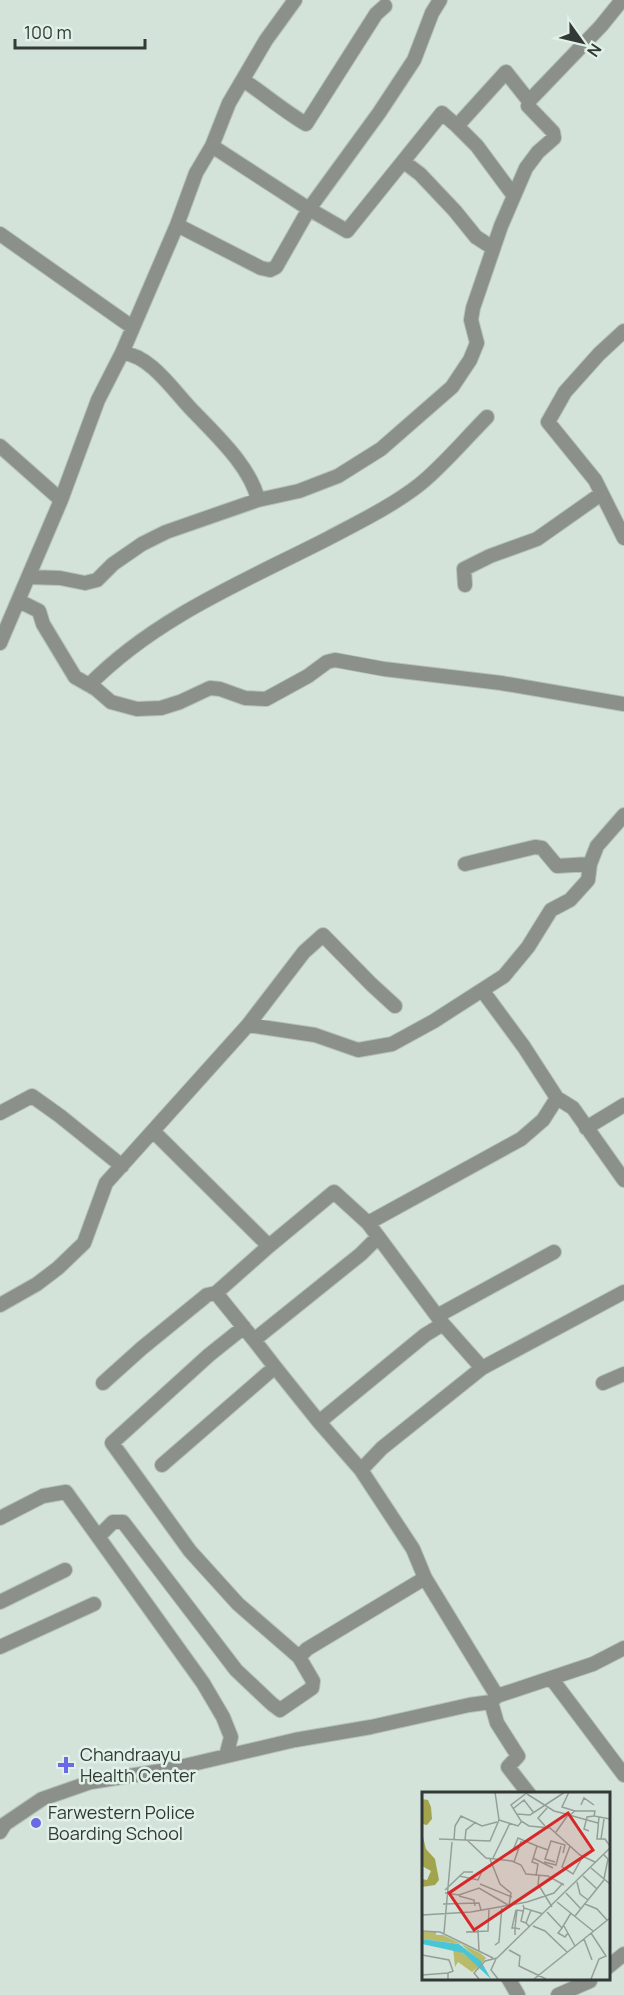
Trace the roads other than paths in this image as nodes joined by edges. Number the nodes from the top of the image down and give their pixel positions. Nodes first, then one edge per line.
1 (295, 0) edge
2 (440, 0) edge
3 (622, 0) edge
4 (385, 6) dead end
5 (243, 80) junction
6 (529, 101) junction
7 (457, 126) junction
8 (212, 146) junction
9 (404, 162) junction
10 (514, 196) junction
11 (309, 209) junction
12 (177, 225) junction
13 (0, 234) edge
14 (493, 248) junction
15 (132, 327) junction
16 (624, 331) edge
17 (122, 353) junction
18 (487, 417) dead end
19 (0, 446) edge
20 (601, 494) junction
21 (61, 500) junction
22 (258, 500) junction
23 (624, 538) edge
24 (28, 577) junction
25 (465, 585) dead end
26 (19, 601) junction
27 (0, 643) edge
28 (89, 685) junction
29 (624, 704) edge
30 (624, 815) edge
31 (465, 864) dead end
32 (590, 864) junction
33 (482, 990) junction
34 (395, 1006) dead end
35 (248, 1025) junction
36 (557, 1098) junction
37 (624, 1105) edge
38 (0, 1113) edge
39 (586, 1128) junction
40 (154, 1132) junction
41 (122, 1166) junction
42 (624, 1180) edge
43 (368, 1223) junction
44 (378, 1237) junction
45 (269, 1246) junction
46 (554, 1252) dead end
47 (624, 1292) edge
48 (216, 1293) junction
49 (0, 1305) edge
50 (440, 1320) junction
51 (244, 1327) junction
52 (254, 1340) junction
53 (275, 1366) junction
54 (482, 1368) junction
55 (624, 1374) edge
56 (103, 1383) dead end
57 (603, 1383) dead end
58 (319, 1422) junction
59 (162, 1465) dead end
60 (361, 1470) junction
61 (0, 1518) edge
62 (99, 1536) junction
63 (65, 1570) dead end
64 (425, 1578) junction
65 (0, 1602) edge
66 (94, 1604) dead end
67 (0, 1647) edge
68 (624, 1648) edge
69 (299, 1657) junction
70 (551, 1678) junction
71 (494, 1699) junction
72 (226, 1756) junction
73 (624, 1775) edge
74 (527, 1792) edge
75 (2, 1824) edge
76 (624, 1954) edge
77 (609, 1966) edge
78 (509, 1980) edge
79 (592, 1980) edge
80 (518, 1995) edge
81 (558, 1995) edge
82 (579, 1995) edge

1 - 5 street
2 - 11 street
3 - 6 street
4 - 5 street
5 - 8 street
6 - 7 street
6 - 10 street
7 - 9 street
7 - 10 street
8 - 11 street
8 - 12 street
9 - 11 street
9 - 14 street
10 - 14 street
11 - 12 street
12 - 15 street
13 - 15 street
14 - 22 street
15 - 17 street
16 - 20 street
17 - 21 street
17 - 22 street
18 - 28 street
19 - 21 street
20 - 23 street
20 - 25 street
21 - 24 street
22 - 24 street
24 - 26 street
26 - 27 street
26 - 28 street
28 - 29 street
30 - 32 street
31 - 32 street
32 - 33 street
33 - 35 street
33 - 36 street
34 - 35 street
35 - 40 street
36 - 39 street
36 - 43 street
37 - 39 street
38 - 41 street
39 - 42 street
40 - 41 street
40 - 45 street
41 - 49 street
43 - 44 street
43 - 45 street
44 - 50 street
44 - 52 street
45 - 48 street
46 - 50 street
47 - 54 street
48 - 51 street
48 - 56 street
50 - 54 street
50 - 58 street
51 - 52 street
51 - 69 street
52 - 53 street
53 - 58 street
53 - 59 street
54 - 60 street
55 - 57 street
58 - 60 street
60 - 64 street
61 - 62 street
62 - 69 street
62 - 72 street
63 - 65 street
64 - 69 street
64 - 71 street
66 - 67 street
68 - 70 street
70 - 71 street
70 - 73 street
71 - 72 street
71 - 74 street
72 - 75 street
76 - 77 street
78 - 80 street
79 - 81 street
79 - 82 street

